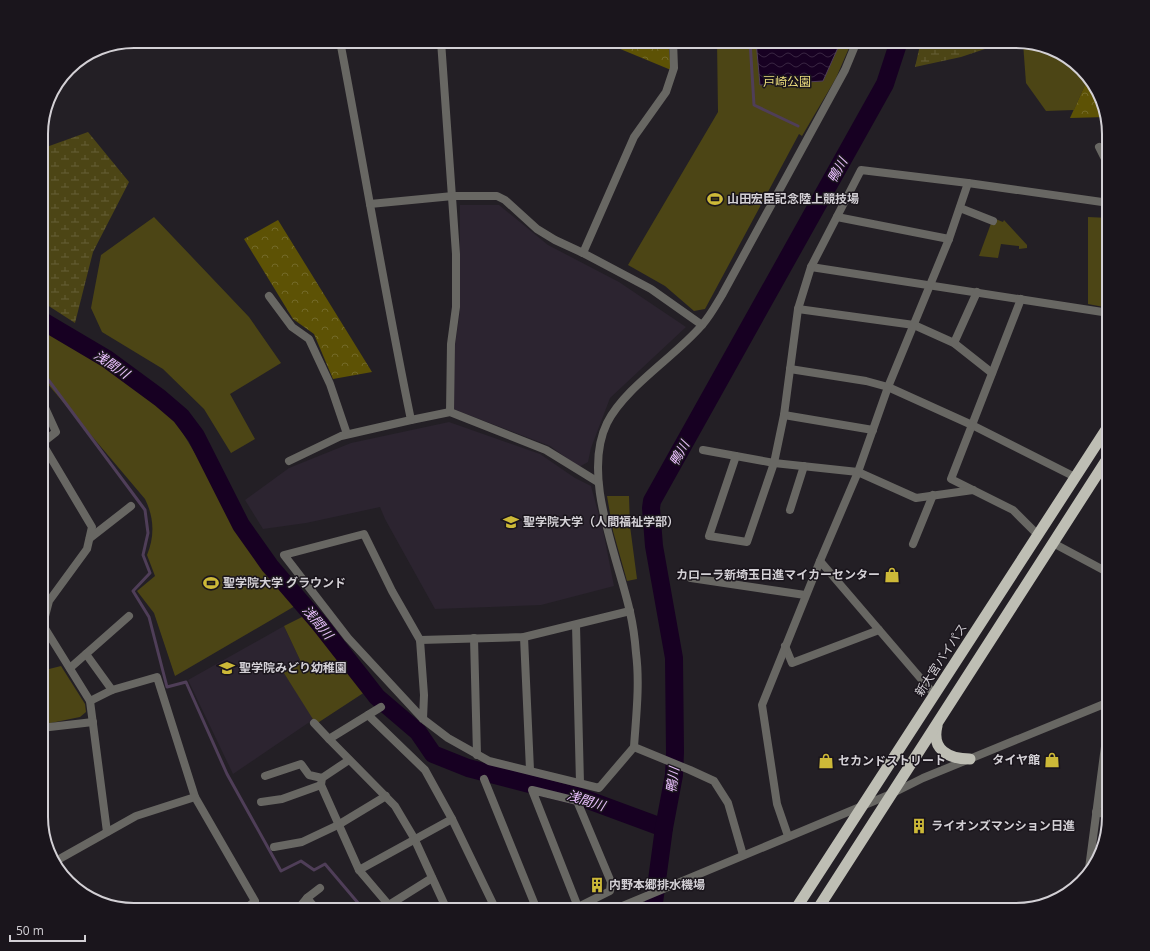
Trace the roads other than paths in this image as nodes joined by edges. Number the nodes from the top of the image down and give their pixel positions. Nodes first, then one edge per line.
1 (341, 48) edge
2 (442, 48) edge
3 (673, 48) edge
4 (854, 48) edge
5 (1100, 147) dead end
6 (1102, 151) edge
7 (968, 183) junction
8 (453, 196) junction
9 (1102, 202) edge
10 (370, 204) junction
11 (960, 208) junction
12 (837, 218) junction
13 (993, 221) dead end
14 (949, 238) junction
15 (583, 253) junction
16 (811, 267) junction
17 (930, 285) junction
18 (977, 292) junction
19 (269, 296) dead end
20 (1021, 299) junction
21 (798, 309) junction
22 (1102, 311) edge
23 (702, 325) junction
24 (914, 325) junction
25 (954, 343) junction
26 (790, 369) junction
27 (992, 373) junction
28 (888, 387) junction
29 (450, 412) junction
30 (48, 414) edge
31 (784, 415) junction
32 (411, 420) junction
33 (972, 425) junction
34 (873, 430) junction
35 (347, 434) junction
36 (1102, 436) edge
37 (48, 438) edge
38 (703, 450) dead end
39 (48, 453) edge
40 (736, 456) junction
41 (289, 461) dead end
42 (774, 463) junction
43 (804, 466) junction
44 (1102, 467) edge
45 (858, 472) junction
46 (1076, 477) junction
47 (598, 482) junction
48 (973, 490) junction
49 (933, 495) junction
50 (131, 506) dead end
51 (790, 510) dead end
52 (1038, 535) junction
53 (90, 538) junction
54 (1053, 543) junction
55 (913, 544) dead end
56 (820, 560) junction
57 (1102, 569) edge
58 (691, 578) dead end
59 (805, 595) junction
60 (48, 604) edge
61 (630, 612) junction
62 (129, 616) dead end
63 (576, 626) junction
64 (879, 630) junction
65 (48, 633) edge
66 (524, 637) junction
67 (474, 638) junction
68 (420, 640) junction
69 (785, 646) junction
70 (86, 654) junction
71 (70, 668) junction
72 (112, 690) junction
73 (934, 694) junction
74 (90, 701) junction
75 (1102, 705) edge
76 (381, 707) dead end
77 (368, 715) junction
78 (423, 719) junction
79 (93, 722) junction
80 (314, 723) dead end
81 (937, 723) junction
82 (48, 727) edge
83 (329, 739) junction
84 (634, 747) junction
85 (477, 755) junction
86 (970, 759) junction
87 (349, 760) junction
88 (1102, 768) edge
89 (530, 770) junction
90 (266, 776) dead end
91 (484, 779) dead end
92 (322, 782) junction
93 (580, 783) junction
94 (891, 794) junction
95 (386, 796) junction
96 (195, 797) junction
97 (261, 802) dead end
98 (863, 805) junction
99 (1096, 812) junction
100 (1102, 813) edge
101 (452, 818) junction
102 (338, 825) junction
103 (108, 832) junction
104 (788, 836) junction
105 (414, 838) junction
106 (274, 847) dead end
107 (743, 855) junction
108 (59, 859) edge
109 (1090, 861) edge
110 (359, 870) junction
111 (432, 878) junction
112 (320, 888) dead end
113 (307, 898) junction
114 (253, 903) edge
115 (303, 903) edge
116 (312, 903) edge
117 (388, 903) edge
118 (397, 903) edge
119 (444, 903) edge
120 (493, 903) edge
121 (534, 903) edge
122 (573, 903) edge
123 (587, 903) edge
124 (629, 903) edge
125 (800, 903) edge
126 (821, 903) edge

1 - 10 street
2 - 8 street
3 - 15 street
4 - 23 street
5 - 6 street
7 - 9 street
7 - 11 street
7 - 12 street
8 - 10 street
8 - 15 street
8 - 29 street
10 - 32 street
11 - 13 street
11 - 14 street
12 - 14 street
12 - 16 street
14 - 17 street
15 - 23 street
16 - 17 street
16 - 21 street
17 - 18 street
17 - 24 street
18 - 20 street
18 - 25 street
19 - 35 street
20 - 22 street
20 - 27 street
21 - 24 street
21 - 26 street
23 - 47 street
24 - 25 street
24 - 28 street
25 - 27 street
26 - 28 street
26 - 31 street
27 - 33 street
28 - 33 street
28 - 34 street
29 - 32 street
29 - 47 street
30 - 37 street
31 - 34 street
31 - 42 street
32 - 35 street
33 - 46 street
33 - 48 street
34 - 45 street
35 - 41 street
36 - 46 highway, 新大宮バイパス
38 - 40 street
39 - 53 street
40 - 42 street
40 - 42 street
42 - 43 street
43 - 45 street
43 - 51 street
44 - 54 highway
45 - 49 street
45 - 56 street
46 - 52 highway, 新大宮バイパス
47 - 61 street
48 - 49 street
48 - 52 street
49 - 55 street
50 - 53 street
52 - 73 highway, 新大宮バイパス
53 - 60 street
54 - 57 street
54 - 81 highway
56 - 59 street
56 - 64 street
58 - 59 street
59 - 69 street
61 - 63 street
61 - 84 street
62 - 70 street
63 - 66 street
63 - 93 street
64 - 69 street
64 - 73 street
65 - 71 street
66 - 67 street
66 - 89 street
67 - 68 street
67 - 85 street
68 - 78 street
68 - 78 street
69 - 104 street
70 - 71 street
70 - 72 street
71 - 74 street
72 - 74 street
72 - 96 street
73 - 98 highway, 新大宮バイパス
74 - 79 street
75 - 86 street
76 - 77 street
77 - 83 street
77 - 101 street
78 - 85 street
79 - 82 street
79 - 103 street
80 - 83 street
81 - 86 highway
81 - 94 highway
83 - 87 street
84 - 93 street
84 - 107 street
85 - 89 street
86 - 94 street
87 - 92 street
87 - 95 street
88 - 99 street
89 - 93 street
90 - 92 street
91 - 121 street
92 - 97 street
92 - 102 street
94 - 98 street
94 - 126 highway
95 - 102 street
95 - 105 street
96 - 103 street
96 - 114 street
98 - 104 street
98 - 125 highway, 新大宮バイパス
99 - 100 street
99 - 109 street
101 - 105 street
101 - 120 street
102 - 106 street
102 - 110 street
103 - 108 street
104 - 107 street
105 - 110 street
105 - 111 street
107 - 124 street
110 - 117 street
111 - 118 street
111 - 119 street
112 - 113 street
113 - 115 street
113 - 116 street
122 - 123 street

